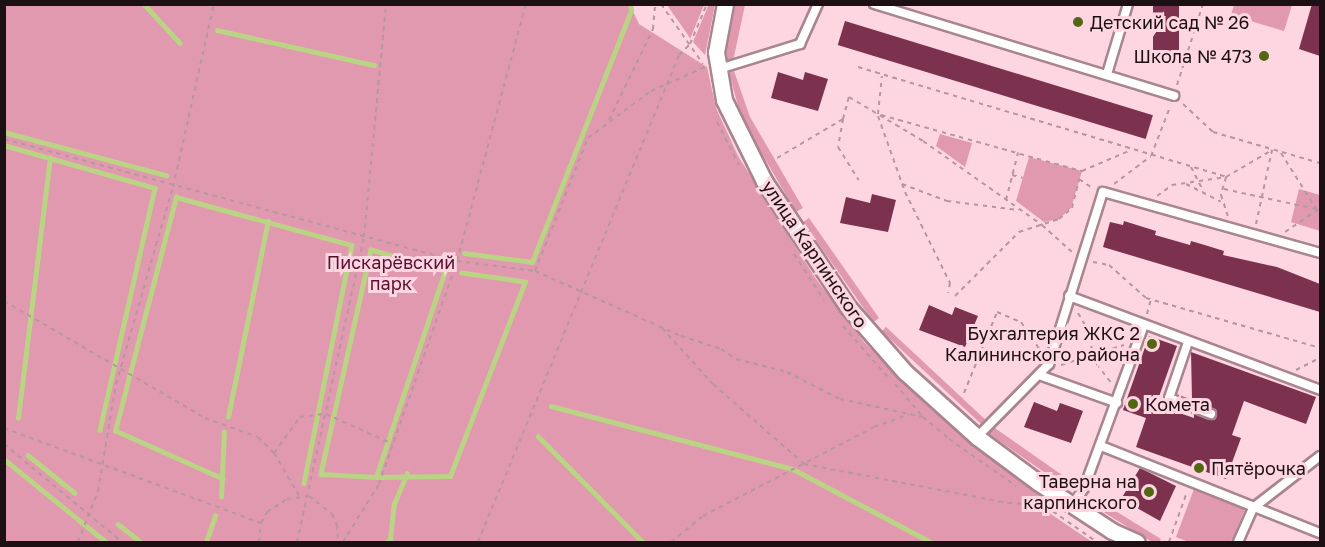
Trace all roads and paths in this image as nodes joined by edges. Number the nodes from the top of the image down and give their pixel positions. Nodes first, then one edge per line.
1 (214, 4) edge
2 (386, 4) edge
3 (526, 4) edge
4 (655, 4) edge
5 (661, 4) edge
6 (707, 4) edge
7 (725, 4) edge
8 (818, 4) edge
9 (874, 4) edge
10 (1128, 4) edge
11 (1203, 4) edge
12 (690, 44) junction
13 (858, 67) dead end
14 (711, 68) junction
15 (1107, 74) junction
16 (883, 75) junction
17 (668, 85) junction
18 (1174, 96) junction
19 (878, 114) junction
20 (843, 119) junction
21 (608, 123) junction
22 (4, 139) edge
23 (1131, 150) junction
24 (1272, 150) junction
25 (1018, 153) junction
26 (1281, 153) junction
27 (1151, 156) junction
28 (777, 158) dead end
29 (1320, 164) edge
30 (1191, 167) junction
31 (1080, 171) junction
32 (1012, 175) junction
33 (1226, 177) junction
34 (1023, 178) dead end
35 (1079, 179) junction
36 (859, 180) dead end
37 (1198, 181) junction
38 (1184, 183) junction
39 (902, 184) junction
40 (173, 187) junction
41 (1223, 188) junction
42 (1203, 191) junction
43 (1103, 192) junction
44 (1262, 198) junction
45 (1006, 200) junction
46 (1146, 204) junction
47 (1222, 204) junction
48 (1021, 210) junction
49 (1320, 212) edge
50 (1042, 225) junction
51 (1233, 227) junction
52 (1254, 233) junction
53 (364, 237) junction
54 (1273, 239) junction
55 (1320, 253) edge
56 (1080, 259) junction
57 (457, 261) junction
58 (535, 272) junction
59 (581, 292) junction
60 (948, 293) dead end
61 (955, 296) dead end
62 (1069, 297) junction
63 (4, 302) edge
64 (1144, 325) junction
65 (661, 328) junction
66 (1188, 342) junction
67 (1129, 343) dead end
68 (1320, 348) edge
69 (1091, 357) junction
70 (1320, 358) edge
71 (120, 368) junction
72 (1044, 370) junction
73 (1283, 376) junction
74 (1320, 390) edge
75 (964, 393) dead end
76 (1118, 399) junction
77 (326, 414) junction
78 (909, 414) junction
79 (1211, 414) dead end
80 (923, 417) dead end
81 (4, 428) edge
82 (977, 437) junction
83 (4, 444) edge
84 (393, 444) junction
85 (1101, 446) junction
86 (274, 453) junction
87 (1320, 456) edge
88 (101, 463) junction
89 (804, 464) junction
90 (1191, 483) junction
91 (309, 496) junction
92 (300, 497) junction
93 (1041, 505) dead end
94 (1073, 506) junction
95 (1252, 508) junction
96 (89, 517) junction
97 (261, 523) junction
98 (1320, 533) edge
99 (1116, 537) edge
100 (78, 543) edge
101 (122, 543) edge
102 (259, 543) edge
103 (297, 543) edge
104 (338, 543) edge
105 (343, 543) edge
106 (478, 543) edge
107 (670, 543) edge
108 (1137, 543) edge
109 (1169, 543) edge
110 (1238, 543) edge

1 - 40 path
2 - 53 path
3 - 57 path
4 - 21 path
5 - 12 path
6 - 12 path
7 - 14 street, улица Карпинского
8 - 14 lane
9 - 15 lane
10 - 15 lane
11 - 18 path
12 - 14 path
12 - 17 path
13 - 16 path
14 - 17 path
14 - 82 street, улица Карпинского
15 - 18 lane
16 - 19 path
16 - 23 path
17 - 21 path
17 - 59 path
18 - 24 path
18 - 27 path
19 - 20 path
19 - 25 path
19 - 39 path
19 - 45 path
20 - 28 path
20 - 36 path
21 - 58 path
22 - 40 path
23 - 27 path
23 - 31 path
24 - 26 path
24 - 33 path
24 - 44 path
25 - 31 path
25 - 32 path
26 - 29 path
26 - 49 path
27 - 30 path
27 - 43 path
30 - 33 path
30 - 37 path
31 - 35 path
32 - 34 path
32 - 45 path
33 - 37 path
33 - 41 path
35 - 43 path
35 - 50 path
37 - 38 path
37 - 42 path
38 - 42 path
38 - 46 path
39 - 48 path
39 - 60 path
40 - 53 path
40 - 71 path
41 - 44 path
41 - 47 path
42 - 47 path
43 - 46 lane
43 - 56 lane
44 - 49 path
44 - 52 path
45 - 48 path
46 - 51 lane
47 - 51 path
48 - 50 path
49 - 54 path
50 - 56 path
50 - 61 path
51 - 52 lane
52 - 54 lane
53 - 57 path
53 - 77 path
54 - 55 lane
56 - 62 lane
56 - 68 path
57 - 58 path
57 - 84 path
58 - 59 path
59 - 65 path
59 - 106 path
62 - 64 lane
62 - 69 path
62 - 72 lane
63 - 71 path
64 - 66 lane
64 - 76 lane
65 - 78 path
65 - 89 path
66 - 73 lane
66 - 79 lane
67 - 69 path
69 - 72 path
69 - 76 path
70 - 73 path
71 - 86 path
71 - 88 path
72 - 75 path
72 - 76 lane
72 - 82 lane
73 - 74 lane
76 - 85 lane
77 - 84 path
77 - 86 path
77 - 91 path
78 - 80 path
78 - 89 path
81 - 88 path
82 - 94 street, улица Карпинского
83 - 96 path
84 - 105 path
85 - 90 lane
85 - 94 lane
86 - 92 path
87 - 95 lane
88 - 96 path
88 - 97 path
89 - 93 path
89 - 107 path
90 - 95 lane
90 - 109 path
91 - 92 path
91 - 103 path
91 - 104 path
92 - 97 path
94 - 99 street, улица Карпинского
95 - 98 lane
95 - 110 lane
96 - 100 path
96 - 101 path
97 - 102 path
99 - 108 street, улица Карпинского

